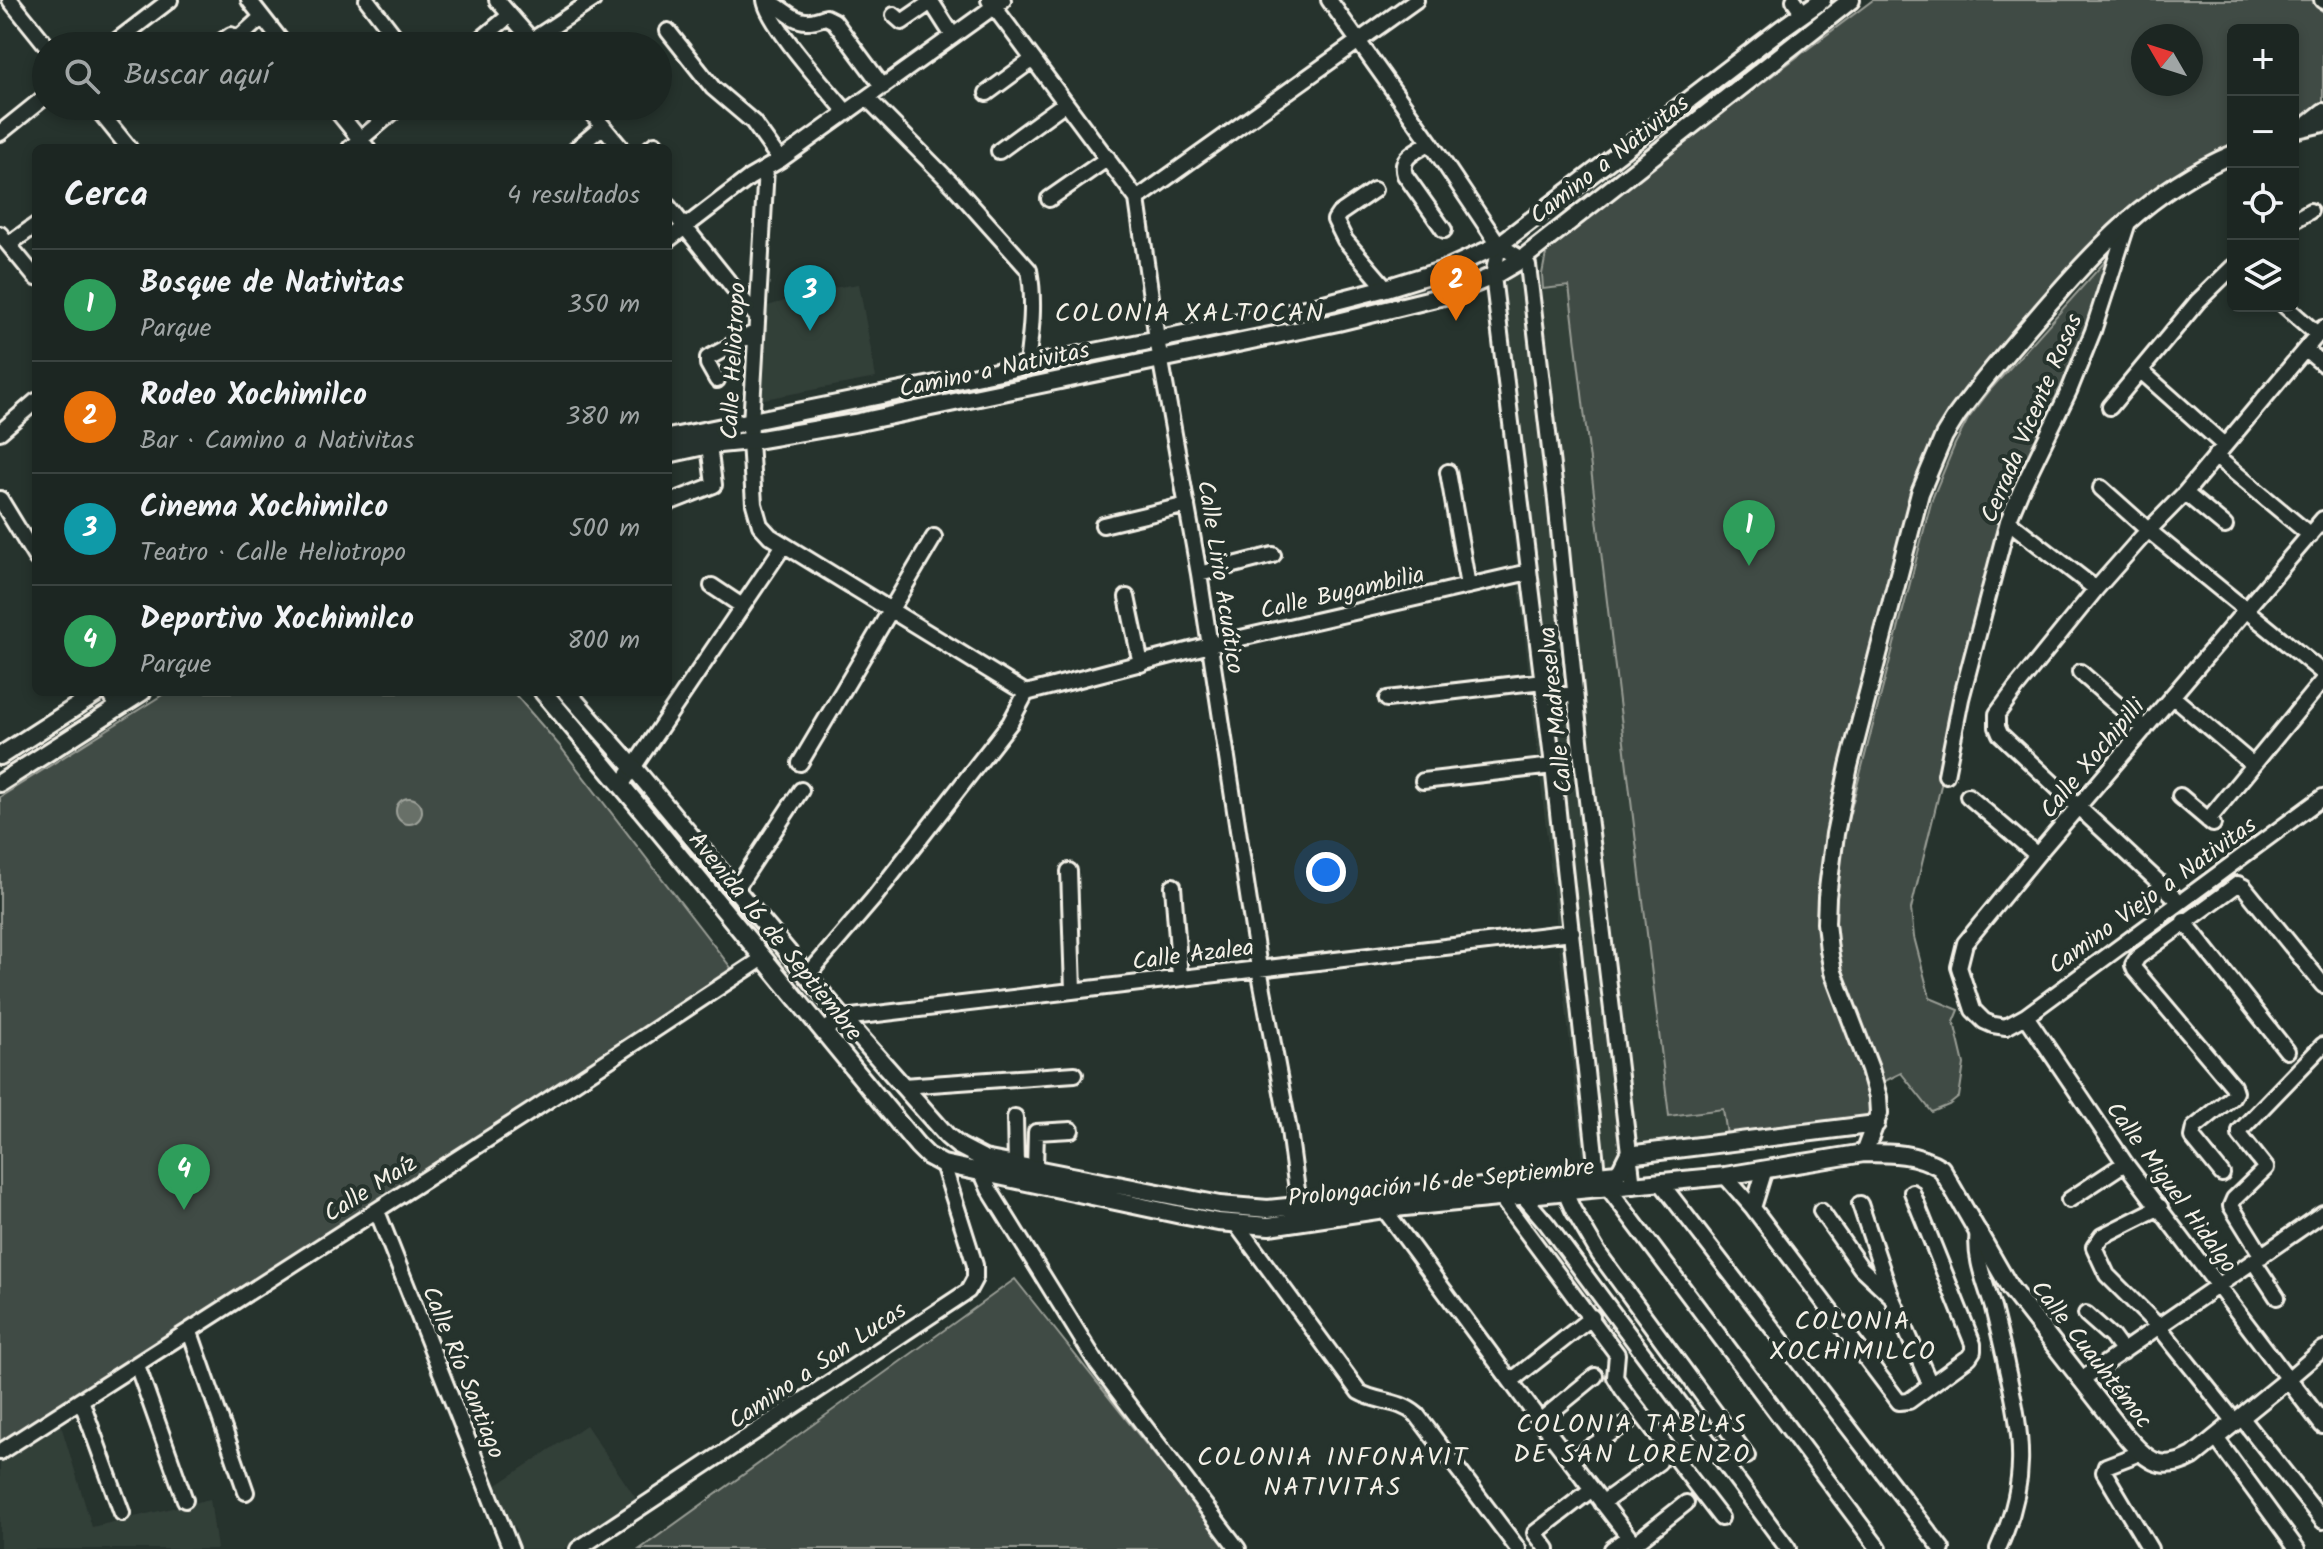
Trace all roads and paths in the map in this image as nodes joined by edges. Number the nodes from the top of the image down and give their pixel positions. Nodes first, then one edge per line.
1 (10, 0) edge
2 (170, 0) edge
3 (249, 0) edge
4 (367, 0) edge
5 (497, 0) edge
6 (765, 0) edge
7 (1329, 0) edge
8 (1416, 0) edge
9 (1822, 0) edge
10 (1851, 0) edge
11 (930, 1) edge
12 (587, 2) edge
13 (995, 2) edge
14 (1799, 6) edge
15 (510, 15) junction
16 (894, 15) dead end
17 (262, 17) junction
18 (36, 32) edge
19 (128, 32) edge
20 (246, 32) edge
21 (274, 32) edge
22 (391, 32) edge
23 (490, 32) edge
24 (525, 32) edge
25 (548, 32) edge
26 (672, 36) edge
27 (953, 36) junction
28 (1359, 42) junction
29 (1032, 60) junction
30 (883, 87) junction
31 (987, 93) dead end
32 (867, 98) junction
33 (1065, 103) junction
34 (32, 107) edge
35 (2323, 111) edge
36 (847, 113) junction
37 (106, 120) edge
38 (342, 120) edge
39 (385, 120) edge
40 (598, 120) edge
41 (2323, 123) edge
42 (603, 126) junction
43 (2299, 128) edge
44 (0, 133) edge
45 (1430, 142) junction
46 (126, 144) edge
47 (358, 144) edge
48 (360, 144) edge
49 (582, 144) edge
50 (618, 144) edge
51 (999, 151) dead end
52 (2227, 156) edge
53 (1108, 158) junction
54 (773, 164) junction
55 (1374, 190) dead end
56 (1049, 199) dead end
57 (1137, 199) junction
58 (672, 211) edge
59 (2310, 211) dead end
60 (2299, 217) edge
61 (2129, 219) junction
62 (32, 227) edge
63 (684, 227) junction
64 (1444, 230) dead end
65 (672, 237) edge
66 (4, 239) edge
67 (1499, 245) junction
68 (1522, 259) junction
69 (32, 273) edge
70 (2227, 273) edge
71 (1493, 276) junction
72 (1386, 288) junction
73 (2293, 312) edge
74 (756, 316) junction
75 (756, 332) junction
76 (2320, 332) edge
77 (1157, 339) junction
78 (2306, 350) junction
79 (1161, 359) junction
80 (1027, 364) junction
81 (2323, 364) edge
82 (2141, 371) junction
83 (717, 380) dead end
84 (32, 404) edge
85 (2110, 407) dead end
86 (751, 421) junction
87 (0, 432) edge
88 (672, 437) edge
89 (750, 441) junction
90 (709, 445) junction
91 (2220, 450) junction
92 (672, 453) edge
93 (1448, 472) dead end
94 (2101, 488) dead end
95 (2185, 493) junction
96 (0, 499) edge
97 (672, 501) edge
98 (1187, 505) junction
99 (2323, 519) edge
100 (2008, 521) junction
101 (1103, 525) dead end
102 (2225, 526) dead end
103 (2148, 530) junction
104 (2310, 535) junction
105 (934, 537) dead end
106 (784, 545) junction
107 (32, 551) edge
108 (1273, 555) dead end
109 (1529, 572) junction
110 (1199, 574) junction
111 (712, 586) dead end
112 (1468, 586) junction
113 (2096, 589) junction
114 (1127, 597) dead end
115 (742, 606) junction
116 (2247, 610) junction
117 (888, 611) junction
118 (1210, 645) junction
119 (1141, 664) junction
120 (2080, 672) dead end
121 (2323, 673) edge
122 (2323, 680) edge
123 (1544, 689) junction
124 (1026, 693) junction
125 (1575, 694) junction
126 (93, 696) edge
127 (111, 696) edge
128 (136, 696) edge
129 (546, 696) edge
130 (571, 696) edge
131 (2173, 697) junction
132 (1387, 699) dead end
133 (118, 707) junction
134 (54, 721) junction
135 (2145, 729) junction
136 (67, 740) junction
137 (0, 756) edge
138 (800, 763) dead end
139 (2253, 765) junction
140 (1553, 766) junction
141 (633, 767) junction
142 (1946, 775) dead end
143 (1423, 781) dead end
144 (0, 783) edge
145 (622, 784) junction
146 (801, 790) dead end
147 (1968, 796) dead end
148 (2180, 796) dead end
149 (2323, 797) edge
150 (2079, 807) junction
151 (2037, 855) junction
152 (1069, 871) dead end
153 (1173, 886) dead end
154 (736, 889) junction
155 (2180, 902) junction
156 (2184, 921) junction
157 (1572, 932) junction
158 (762, 959) junction
159 (1259, 968) junction
160 (807, 976) junction
161 (1180, 977) junction
162 (2323, 985) edge
163 (1073, 990) junction
164 (2026, 1016) junction
165 (843, 1018) junction
166 (2006, 1027) joint
167 (823, 1031) junction
168 (2323, 1045) edge
169 (2287, 1051) dead end
170 (1075, 1074) dead end
171 (903, 1086) junction
172 (1015, 1117) dead end
173 (1876, 1124) junction
174 (1071, 1130) dead end
175 (1864, 1153) junction
176 (1899, 1153) junction
177 (1628, 1155) junction
178 (2125, 1163) junction
179 (943, 1164) junction
180 (995, 1167) junction
181 (1035, 1168) junction
182 (1765, 1169) junction
183 (1597, 1173) junction
184 (2222, 1174) dead end
185 (1725, 1176) junction
186 (1661, 1183) junction
187 (1633, 1186) junction
188 (1608, 1188) junction
189 (1565, 1192) junction
190 (1912, 1192) dead end
191 (1524, 1197) junction
192 (1502, 1199) junction
193 (2069, 1200) dead end
194 (1860, 1204) dead end
195 (2160, 1207) junction
196 (1753, 1208) junction
197 (1384, 1209) junction
198 (377, 1211) junction
199 (1821, 1211) dead end
200 (1300, 1214) junction
201 (2320, 1220) edge
202 (1236, 1224) junction
203 (1978, 1230) junction
204 (2258, 1259) junction
205 (2217, 1287) junction
206 (1891, 1296) junction
207 (2277, 1297) dead end
208 (2086, 1314) dead end
209 (1592, 1317) junction
210 (2160, 1328) junction
211 (190, 1332) junction
212 (2323, 1349) edge
213 (2123, 1352) junction
214 (137, 1365) junction
215 (1595, 1376) dead end
216 (2288, 1379) junction
217 (2081, 1380) junction
218 (1511, 1381) junction
219 (1930, 1384) junction
220 (81, 1400) junction
221 (2238, 1420) junction
222 (1540, 1421) junction
223 (1628, 1422) dead end
224 (2323, 1425) edge
225 (2216, 1438) junction
226 (0, 1452) edge
227 (2140, 1453) junction
228 (1747, 1456) dead end
229 (1570, 1461) junction
230 (1659, 1462) dead end
231 (1592, 1489) junction
232 (246, 1492) dead end
233 (185, 1500) dead end
234 (1602, 1503) junction
235 (1686, 1503) dead end
236 (122, 1513) dead end
237 (1721, 1518) dead end
238 (2323, 1521) edge
239 (1633, 1543) edge
240 (511, 1549) edge
241 (578, 1549) edge
242 (1238, 1549) edge
243 (1518, 1549) edge
244 (1547, 1549) edge
245 (1612, 1549) edge
246 (1788, 1549) edge
247 (1879, 1549) edge
248 (1942, 1549) edge
249 (1998, 1549) edge
250 (2150, 1549) edge
251 (2297, 1549) edge

1 - 18 street
2 - 19 street
3 - 17 street
4 - 22 street
5 - 15 street
6 - 30 street
6 - 36 street
7 - 28 street
8 - 28 street
9 - 14 main road, Camino a Nativitas
10 - 68 main road, Camino a Nativitas
11 - 16 street
11 - 27 street
12 - 25 street
13 - 27 street
13 - 29 street, Calle Lirio Acuático
14 - 67 main road, Camino a Nativitas
15 - 23 street
15 - 24 street
17 - 20 street
17 - 21 street
26 - 54 street
27 - 30 street
28 - 45 street
28 - 57 street
29 - 31 street
29 - 33 street, Calle Lirio Acuático
30 - 32 street
32 - 36 street
32 - 80 street
33 - 51 street
33 - 53 street, Calle Lirio Acuático
34 - 44 street
35 - 43 street
36 - 54 street
37 - 46 street
38 - 47 street
39 - 48 street
40 - 42 street
41 - 43 main road
42 - 49 street
42 - 50 street
45 - 64 street
45 - 67 street
52 - 61 main road
53 - 56 street
53 - 57 street, Calle Lirio Acuático
54 - 63 street
54 - 74 street, Calle Heliotropo
55 - 72 street
57 - 77 street, Calle Lirio Acuático
58 - 63 street
59 - 60 street
61 - 100 street, Cerrada Vicente Rosas
61 - 173 main road
62 - 66 street
63 - 65 street
63 - 74 street
66 - 69 street
67 - 68 street
67 - 71 street, Calle Madreselva
67 - 72 main road, Camino a Nativitas
68 - 71 main road, Camino a Nativitas
68 - 125 street, Calle Madreselva
70 - 82 street
71 - 79 main road, Camino a Nativitas
71 - 109 street, Calle Madreselva
72 - 77 main road, Camino a Nativitas
73 - 76 street
74 - 75 street, Calle Heliotropo
75 - 83 street
75 - 86 street, Calle Heliotropo
76 - 78 street
77 - 79 street, Calle Lirio Acuático
77 - 80 main road, Camino a Nativitas
78 - 81 street
78 - 91 street
79 - 89 main road, Camino a Nativitas
79 - 98 street, Calle Lirio Acuático
80 - 86 main road, Camino a Nativitas
82 - 85 street
82 - 91 street
84 - 87 street
86 - 88 main road, Camino a Nativitas
86 - 89 street, Calle Heliotropo
89 - 90 main road, Camino a Nativitas
89 - 106 street, Calle Heliotropo
90 - 92 main road, Camino a Nativitas
90 - 97 street
91 - 95 street
91 - 104 street
93 - 112 street
94 - 103 street
95 - 102 street
95 - 103 street
96 - 107 street
98 - 101 street
98 - 110 street, Calle Lirio Acuático
99 - 104 street, Calle Xochipilli
100 - 113 street
100 - 142 street, Cerrada Vicente Rosas
103 - 113 street
103 - 116 street
104 - 116 street, Calle Xochipilli
105 - 117 street
106 - 115 street
106 - 117 street, Calle Heliotropo
108 - 110 street
109 - 112 street, Calle Bugambilia
109 - 123 street, Calle Madreselva
110 - 118 street, Calle Lirio Acuático
111 - 115 street
112 - 118 street, Calle Bugambilia
113 - 150 street
114 - 119 street
115 - 141 street
116 - 121 street
116 - 131 street, Calle Xochipilli
117 - 124 street, Calle Heliotropo
117 - 138 street
118 - 119 street, Calle Bugambilia
118 - 159 street, Calle Lirio Acuático
119 - 124 street, Calle Bugambilia
120 - 135 street
122 - 139 street
123 - 125 street
123 - 132 street
123 - 140 street, Calle Madreselva
124 - 160 street
125 - 177 street, Calle Madreselva
126 - 134 main road
127 - 133 street
128 - 133 main road
129 - 145 main road, Avenida 16 de Septiembre
130 - 141 main road, Avenida 16 de Septiembre
131 - 135 street, Calle Xochipilli
131 - 139 street
133 - 136 main road
134 - 136 main road
134 - 137 main road
135 - 150 street, Calle Xochipilli
136 - 144 main road
139 - 148 street
140 - 143 street
140 - 157 street, Calle Madreselva
141 - 145 street
141 - 154 main road, Avenida 16 de Septiembre
145 - 158 main road, Avenida 16 de Septiembre
146 - 154 street
147 - 151 street
149 - 155 street, Camino Viejo a Nativitas
150 - 151 street, Calle Xochipilli
150 - 155 street
151 - 166 street, Calle Xochipilli
152 - 163 street
153 - 161 street
154 - 160 main road, Avenida 16 de Septiembre
155 - 164 street, Camino Viejo a Nativitas
156 - 162 street
156 - 169 street
156 - 184 street
157 - 159 street, Calle Azalea
157 - 183 street, Calle Madreselva
158 - 167 main road, Avenida 16 de Septiembre
158 - 198 street, Calle Maíz
159 - 161 street, Calle Azalea
159 - 200 street, Calle Lirio Acuático
160 - 165 main road, Avenida 16 de Septiembre
161 - 163 street, Calle Azalea
163 - 165 street, Calle Azalea
164 - 166 street, Camino Viejo a Nativitas
164 - 178 street, Calle Miguel Hidalgo
165 - 167 street, Calle Azalea
165 - 171 main road, Avenida 16 de Septiembre
167 - 179 main road, Avenida 16 de Septiembre
168 - 204 street
170 - 171 street
171 - 180 main road, Avenida 16 de Septiembre
172 - 180 street
173 - 175 main road
173 - 176 main road
173 - 177 main road
174 - 181 street
175 - 176 main road, Calle Cuauhtémoc
175 - 182 main road, Prolongación 16 de Septiembre
176 - 203 main road, Calle Cuauhtémoc
177 - 183 main road, Prolongación 16 de Septiembre
177 - 187 street, Calle Madreselva
178 - 193 street
178 - 195 street, Calle Miguel Hidalgo
179 - 180 main road, Avenida 16 de Septiembre
179 - 241 street, Camino a San Lucas
180 - 181 main road, Prolongación 16 de Septiembre
180 - 202 main road, Prolongación 16 de Septiembre
180 - 242 street
181 - 200 main road, Prolongación 16 de Septiembre
182 - 185 main road, Prolongación 16 de Septiembre
182 - 196 street
183 - 188 street
183 - 200 main road, Prolongación 16 de Septiembre
185 - 186 main road, Prolongación 16 de Septiembre
185 - 196 street
186 - 187 main road, Prolongación 16 de Septiembre
186 - 248 street
187 - 188 main road, Prolongación 16 de Septiembre
188 - 189 main road, Prolongación 16 de Septiembre
188 - 247 street
189 - 191 main road, Prolongación 16 de Septiembre
189 - 228 street
190 - 219 street
191 - 192 main road, Prolongación 16 de Septiembre
191 - 246 street
192 - 197 main road, Prolongación 16 de Septiembre
192 - 209 street
194 - 206 street
195 - 205 street, Calle Miguel Hidalgo
195 - 210 street
196 - 219 street
197 - 200 main road, Prolongación 16 de Septiembre
197 - 218 street
198 - 211 street, Calle Maíz
198 - 240 street, Calle Río Santiago
199 - 206 street
200 - 202 main road, Prolongación 16 de Septiembre
201 - 204 street
202 - 243 street
203 - 217 main road, Calle Cuauhtémoc
203 - 249 street
204 - 205 street
204 - 207 street
205 - 210 street
205 - 216 street, Calle Miguel Hidalgo
206 - 219 street
208 - 213 street
209 - 218 street
209 - 237 street
210 - 213 street
210 - 221 street
211 - 214 street, Calle Maíz
211 - 232 street
212 - 216 street, Calle Cuauhtémoc
213 - 217 street
214 - 220 street, Calle Maíz
214 - 233 street
215 - 222 street
216 - 221 main road, Calle Cuauhtémoc
216 - 224 main road
217 - 227 main road, Calle Cuauhtémoc
218 - 222 street
220 - 226 street, Calle Maíz
220 - 236 street
221 - 225 main road, Calle Cuauhtémoc
221 - 238 street
222 - 229 street
223 - 229 street
225 - 227 main road, Calle Cuauhtémoc
225 - 251 street
227 - 250 street
229 - 231 street
230 - 234 street
231 - 234 street
231 - 244 street
234 - 239 street
235 - 239 street
239 - 245 street

